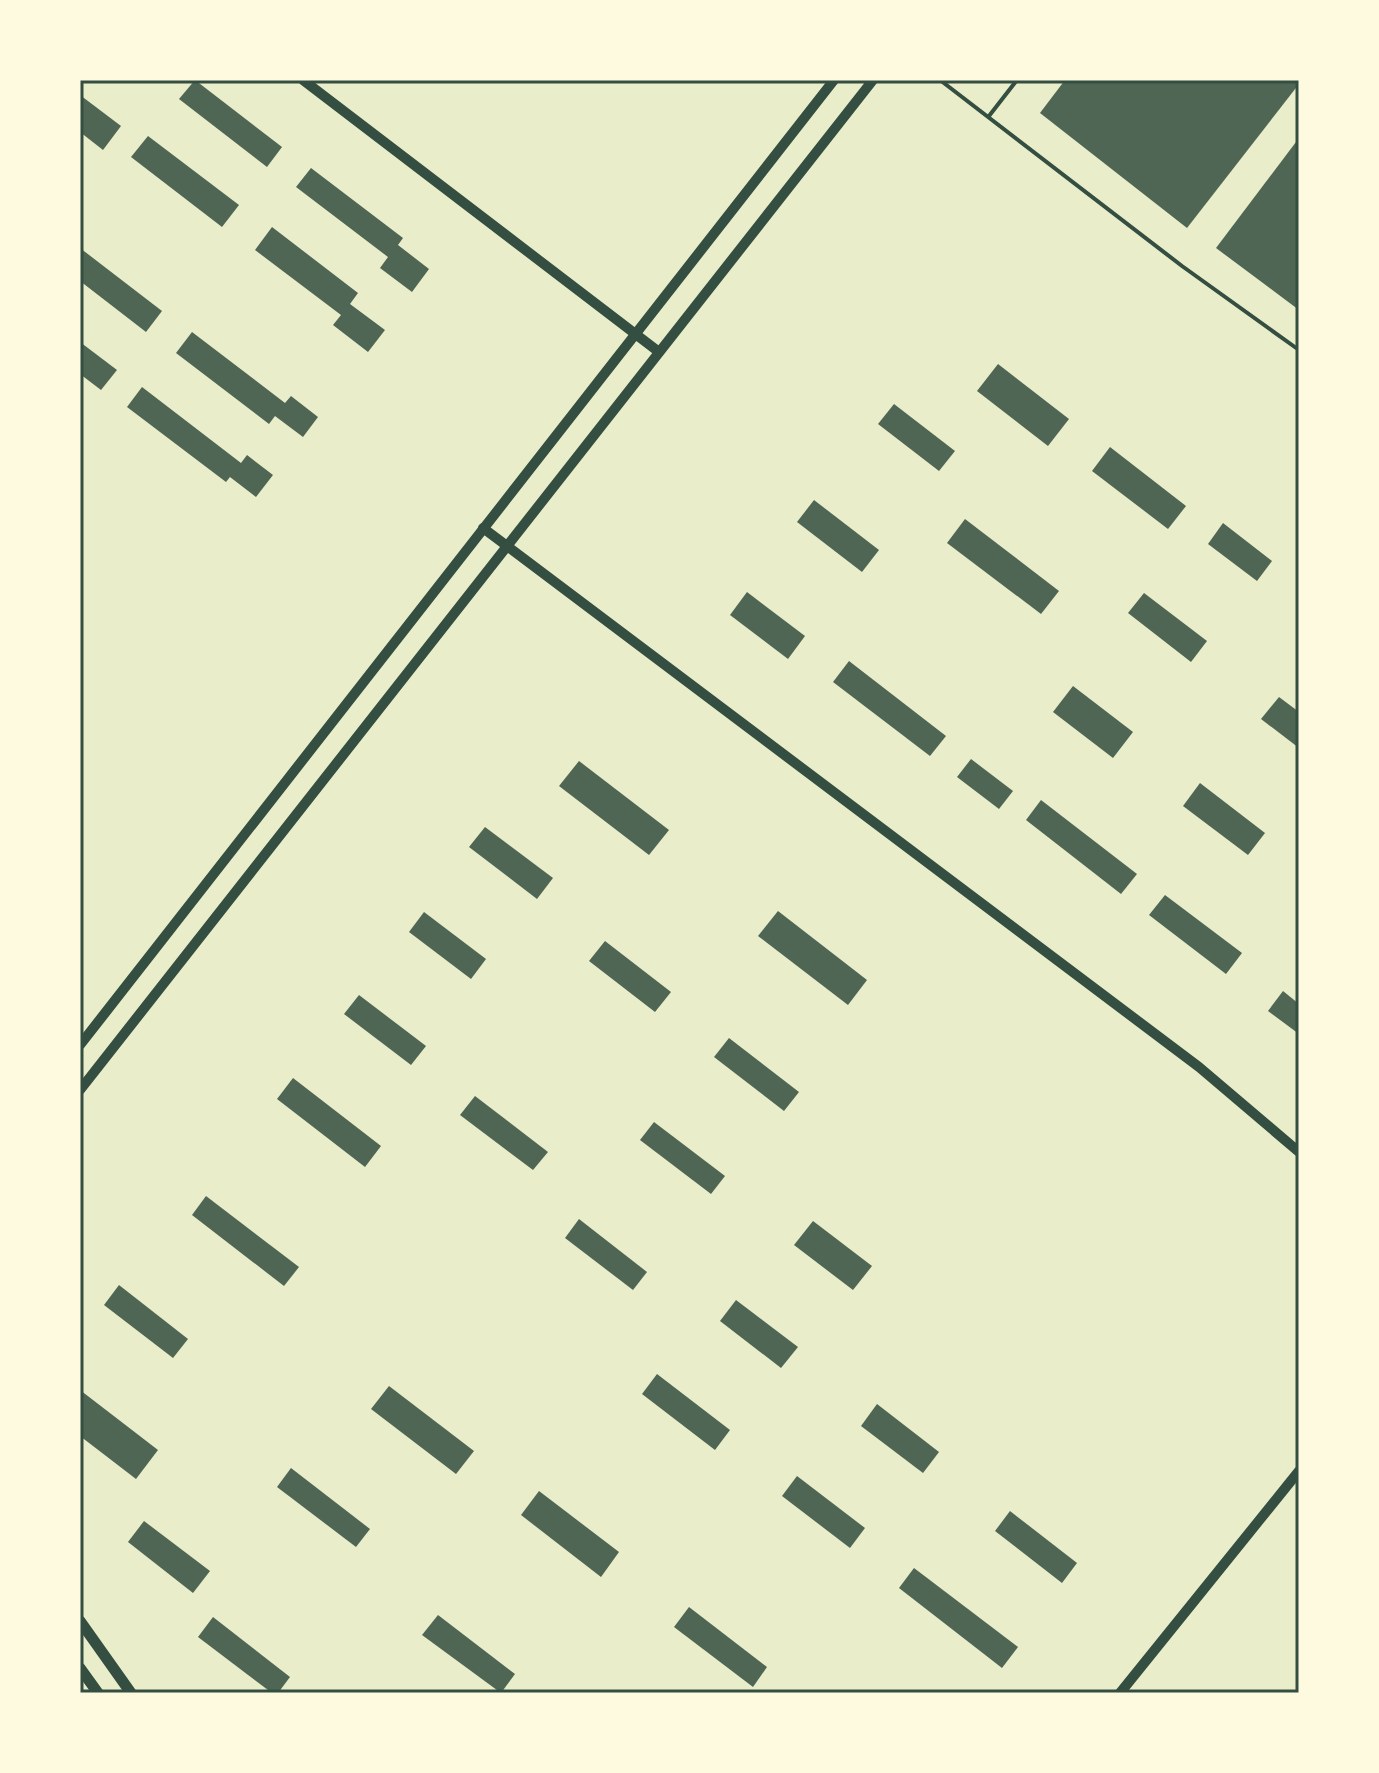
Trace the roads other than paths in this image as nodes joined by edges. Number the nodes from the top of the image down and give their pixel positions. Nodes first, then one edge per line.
1 (303, 80) edge
2 (834, 80) edge
3 (873, 80) edge
4 (940, 80) edge
5 (1017, 80) edge
6 (989, 117) junction
7 (635, 334) junction
8 (1299, 350) edge
9 (659, 352) junction
10 (483, 528) junction
11 (507, 546) junction
12 (80, 1045) edge
13 (80, 1090) edge
14 (1299, 1152) edge
15 (1299, 1471) edge
16 (80, 1621) edge
17 (80, 1668) edge
18 (98, 1693) edge
19 (131, 1693) edge
20 (1120, 1693) edge

1 - 7 street
2 - 7 street
3 - 9 street
4 - 6 lane
5 - 6 lane
6 - 8 lane
7 - 9 street
7 - 10 street
9 - 11 street
10 - 11 street
10 - 12 street
11 - 13 street
11 - 14 street
15 - 20 street
16 - 19 main road
17 - 18 main road

